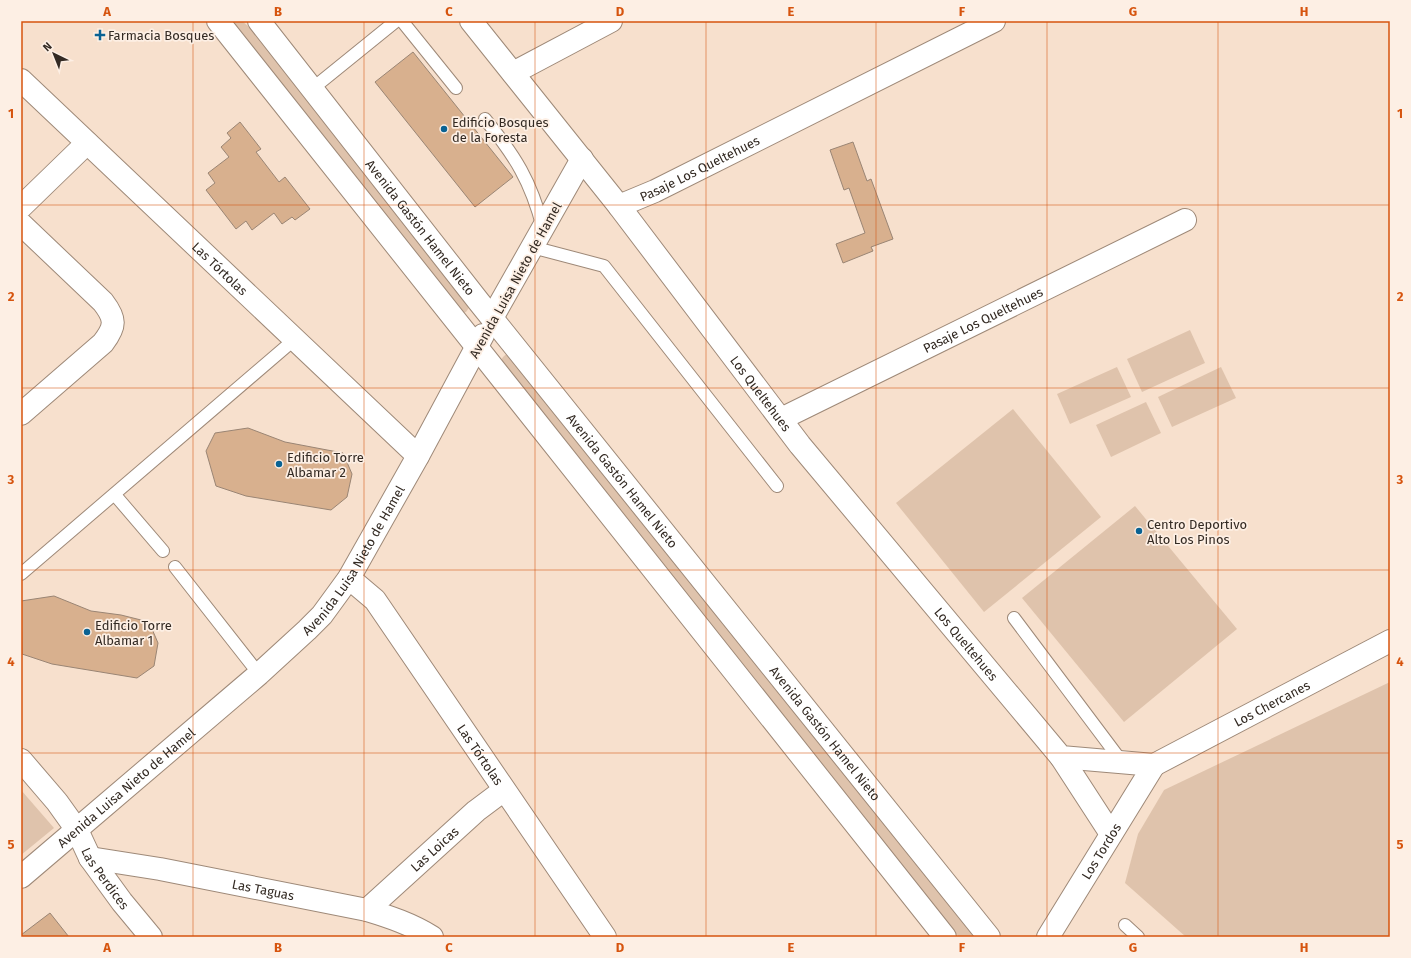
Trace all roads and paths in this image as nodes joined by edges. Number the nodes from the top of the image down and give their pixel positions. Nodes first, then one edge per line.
1 (218, 21) edge
2 (259, 21) edge
3 (396, 21) edge
4 (402, 21) edge
5 (471, 21) edge
6 (611, 21) edge
7 (994, 21) edge
8 (513, 73) junction
9 (21, 80) edge
10 (456, 88) dead end
11 (312, 89) junction
12 (485, 119) dead end
13 (87, 143) junction
14 (582, 159) junction
15 (619, 206) junction
16 (21, 207) edge
17 (1185, 220) dead end
18 (21, 224) edge
19 (543, 228) junction
20 (532, 247) junction
21 (492, 318) junction
22 (295, 339) junction
23 (477, 347) junction
24 (21, 414) edge
25 (781, 419) junction
26 (418, 456) junction
27 (777, 486) dead end
28 (115, 495) junction
29 (163, 551) dead end
30 (175, 567) dead end
31 (21, 574) edge
32 (349, 578) junction
33 (1014, 618) dead end
34 (1390, 641) edge
35 (259, 674) junction
36 (1061, 757) junction
37 (21, 760) edge
38 (1122, 762) junction
39 (1154, 765) junction
40 (504, 790) junction
41 (77, 830) junction
42 (1111, 834) junction
43 (90, 858) junction
44 (21, 877) edge
45 (367, 910) junction
46 (1125, 925) dead end
47 (151, 937) edge
48 (432, 937) edge
49 (605, 937) edge
50 (945, 937) edge
51 (989, 937) edge
52 (1048, 937) edge
53 (1138, 937) edge

1 - 23 street
2 - 11 street, Avenida Gastón Hamel Nieto
3 - 11 lane
4 - 10 lane
5 - 8 street, Los Queltehues
6 - 8 street
7 - 15 street, Pasaje Los Queltehues
8 - 14 street, Los Queltehues
9 - 13 street, Las Tórtolas
11 - 21 street, Avenida Gastón Hamel Nieto
12 - 19 lane
13 - 16 street
13 - 22 street, Las Tórtolas
14 - 15 street, Los Queltehues
14 - 19 street, Avenida Luisa Nieto de Hamel
15 - 25 street, Los Queltehues
17 - 25 street, Pasaje Los Queltehues
18 - 24 street
19 - 20 street, Avenida Luisa Nieto de Hamel
20 - 21 street, Avenida Luisa Nieto de Hamel
20 - 27 lane
21 - 23 street, Avenida Luisa Nieto de Hamel
21 - 51 street, Avenida Gastón Hamel Nieto
22 - 26 street, Las Tórtolas
22 - 28 lane
23 - 26 street, Avenida Luisa Nieto de Hamel
23 - 50 street
25 - 36 street, Los Queltehues
26 - 32 street, Avenida Luisa Nieto de Hamel
28 - 29 lane
28 - 31 lane
30 - 35 lane
32 - 35 street, Avenida Luisa Nieto de Hamel
32 - 40 street, Las Tórtolas
33 - 38 lane
34 - 39 street, Los Chercanes
35 - 41 street, Avenida Luisa Nieto de Hamel
36 - 38 street
36 - 42 street, Los Queltehues
37 - 41 street, Las Perdices
38 - 39 street
39 - 42 street, Los Tordos
40 - 45 street, Las Loicas
40 - 49 street, Las Tórtolas
41 - 43 street, Las Perdices
41 - 44 street, Avenida Luisa Nieto de Hamel
42 - 52 street, Los Tordos
43 - 45 street, Las Taguas
43 - 47 street, Las Perdices
45 - 48 street, Las Taguas
46 - 53 lane

